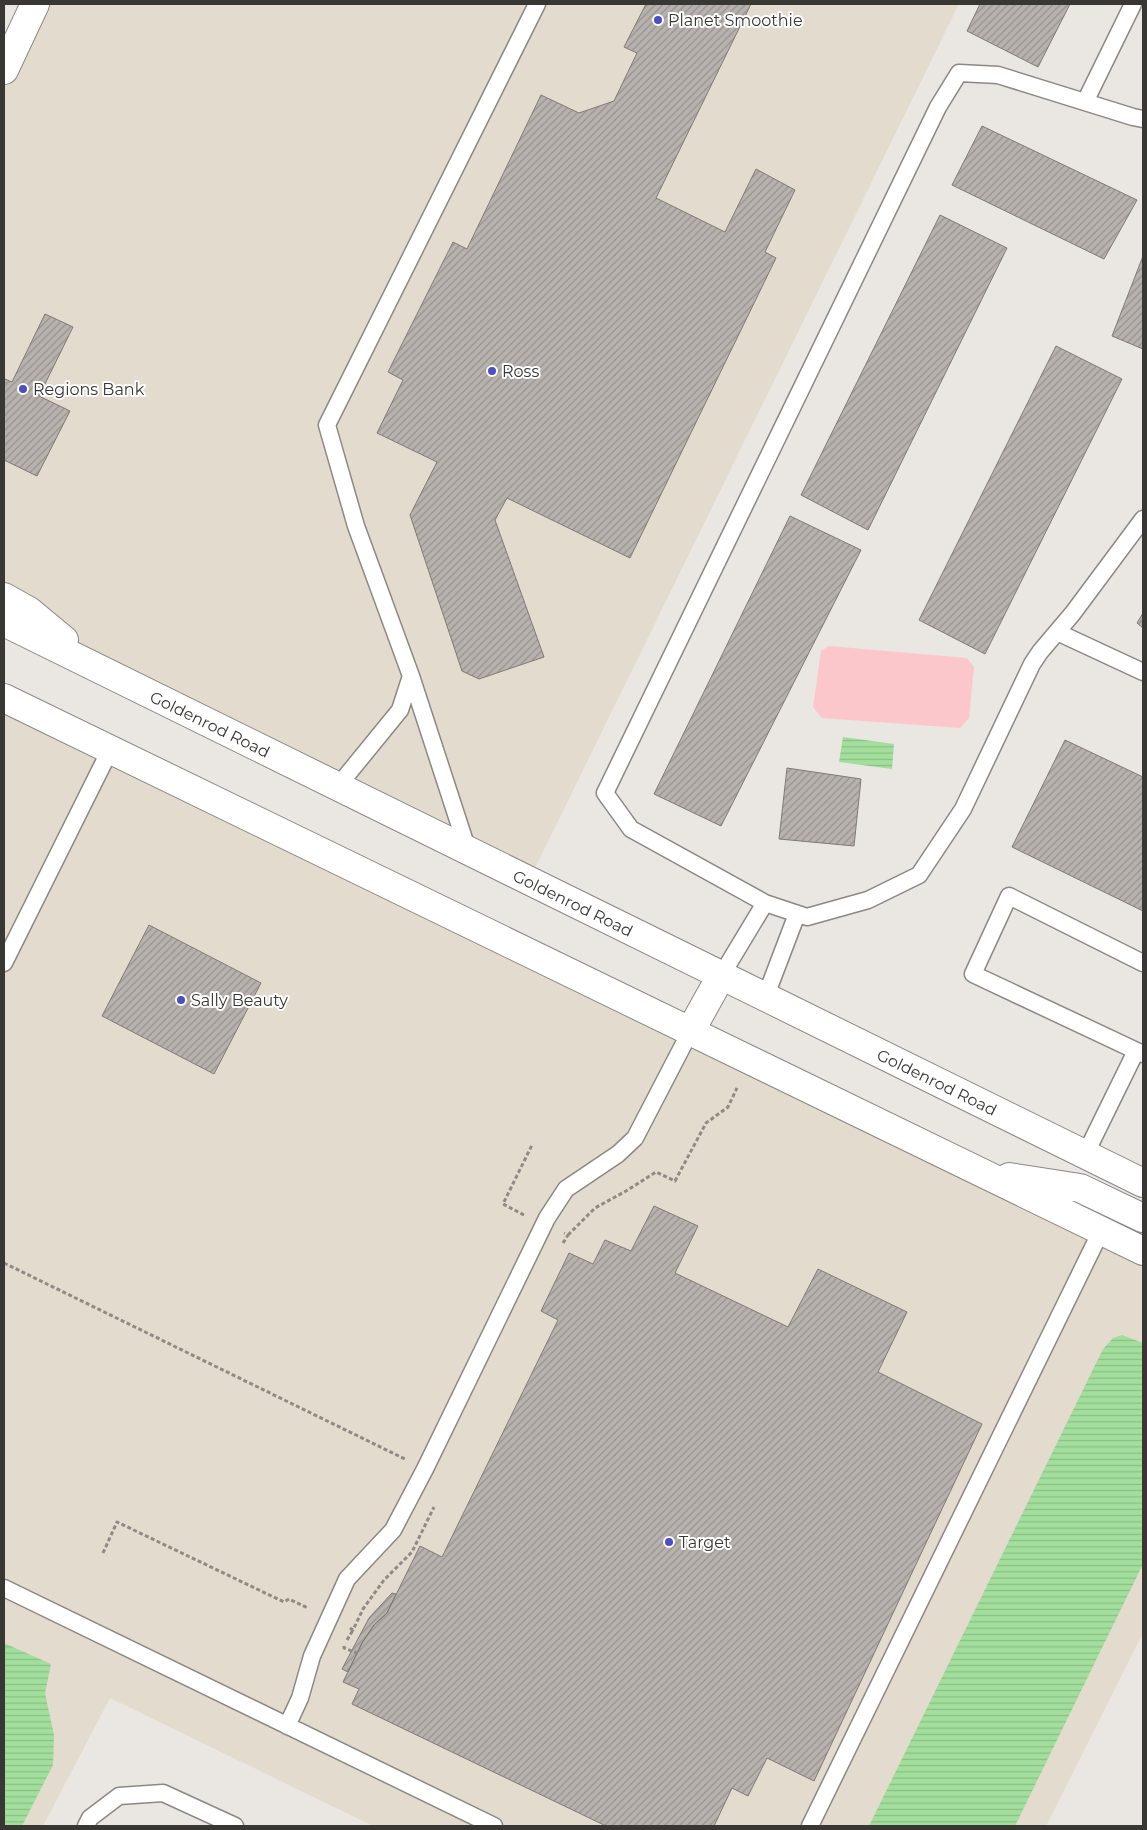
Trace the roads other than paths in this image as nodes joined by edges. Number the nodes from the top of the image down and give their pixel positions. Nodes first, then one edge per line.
1 (34, 4) edge
2 (537, 4) edge
3 (1133, 4) edge
4 (4, 70) edge
5 (1085, 102) junction
6 (1143, 119) edge
7 (1143, 518) edge
8 (4, 597) edge
9 (4, 622) edge
10 (1057, 632) junction
11 (100, 670) junction
12 (1143, 672) edge
13 (411, 676) junction
14 (4, 698) edge
15 (110, 750) junction
16 (338, 786) junction
17 (468, 851) junction
18 (765, 903) junction
19 (797, 914) junction
20 (4, 963) edge
21 (1143, 963) edge
22 (720, 976) junction
23 (765, 998) junction
24 (691, 1030) junction
25 (1140, 1052) edge
26 (1085, 1155) junction
27 (981, 1172) junction
28 (1143, 1183) edge
29 (1143, 1218) edge
30 (1101, 1231) junction
31 (1143, 1251) edge
32 (4, 1588) edge
33 (286, 1726) junction
34 (86, 1826) edge
35 (235, 1826) edge
36 (494, 1826) edge
37 (810, 1826) edge

1 - 4 main road
2 - 13 lane
3 - 5 lane
5 - 6 lane
5 - 18 lane
7 - 10 lane
8 - 11 main road
9 - 11 main road, Goldenrod Road
10 - 12 lane
10 - 19 lane
11 - 16 main road, Goldenrod Road
13 - 16 lane
13 - 17 lane
14 - 15 main road
15 - 20 lane
15 - 24 main road
16 - 17 main road, Goldenrod Road
17 - 22 main road, Goldenrod Road
18 - 19 lane
18 - 22 lane
19 - 23 lane
21 - 25 lane
22 - 23 main road, Goldenrod Road
22 - 24 main road
23 - 26 main road, Goldenrod Road
24 - 27 main road
24 - 33 lane
25 - 26 lane
26 - 28 main road, Goldenrod Road
27 - 29 main road
27 - 30 main road
30 - 31 main road
30 - 37 lane
32 - 33 lane
33 - 36 lane
34 - 35 lane

